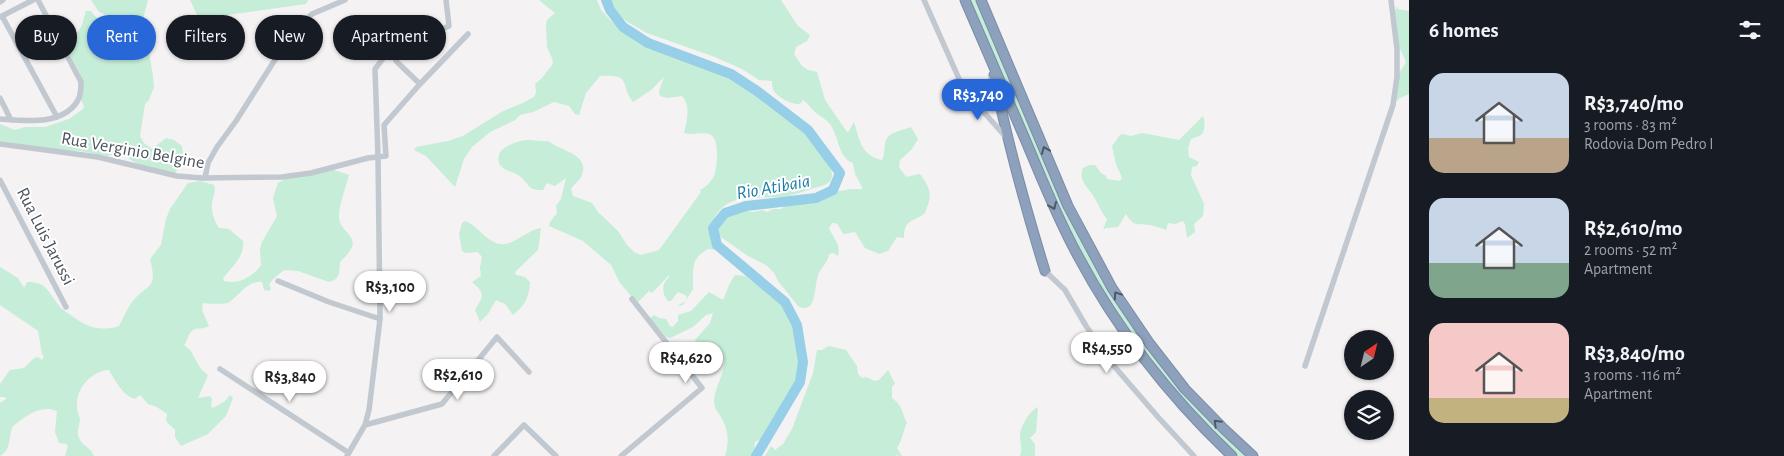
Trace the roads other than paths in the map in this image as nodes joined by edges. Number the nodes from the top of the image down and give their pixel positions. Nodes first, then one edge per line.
1 (33, 0) edge
2 (38, 0) edge
3 (345, 0) edge
4 (446, 0) edge
5 (924, 0) edge
6 (965, 0) edge
7 (981, 0) edge
8 (1391, 0) edge
9 (1, 17) edge
10 (979, 32) junction
11 (468, 34) dead end
12 (396, 60) edge
13 (994, 75) junction
14 (420, 84) junction
15 (964, 90) junction
16 (0, 98) edge
17 (57, 117) junction
18 (0, 119) edge
19 (11, 120) junction
20 (1008, 140) junction
21 (0, 144) edge
22 (378, 157) junction
23 (205, 178) junction
24 (0, 180) edge
25 (1045, 271) joint
26 (278, 281) dead end
27 (632, 299) dead end
28 (66, 307) dead end
29 (380, 319) junction
30 (1305, 366) dead end
31 (220, 369) dead end
32 (529, 372) dead end
33 (365, 425) junction
34 (348, 455) edge
35 (494, 456) edge
36 (556, 456) edge
37 (621, 456) edge
38 (1194, 456) edge
39 (1232, 456) edge
40 (1253, 456) edge

1 - 9 street
2 - 17 street
3 - 23 street
4 - 22 street
5 - 15 street
6 - 10 highway
40 -> 7 highway
8 - 30 street
9 - 17 street
10 - 13 highway
10 -> 39 highway
11 - 14 street
12 - 14 street
13 - 15 street
13 - 20 highway
14 - 22 street, Rua Verginio Belgine
15 - 20 street
16 - 19 street
17 - 19 street
18 - 19 street
20 - 25 highway
21 - 23 street, Rua Verginio Belgine
22 - 23 street, Rua Verginio Belgine
22 - 29 street
24 - 28 street, Rua Luis Jarussi
25 - 38 street
26 - 29 street
27 - 37 street
29 - 33 street
31 - 34 street
32 - 33 street
33 - 34 street
35 - 36 street

